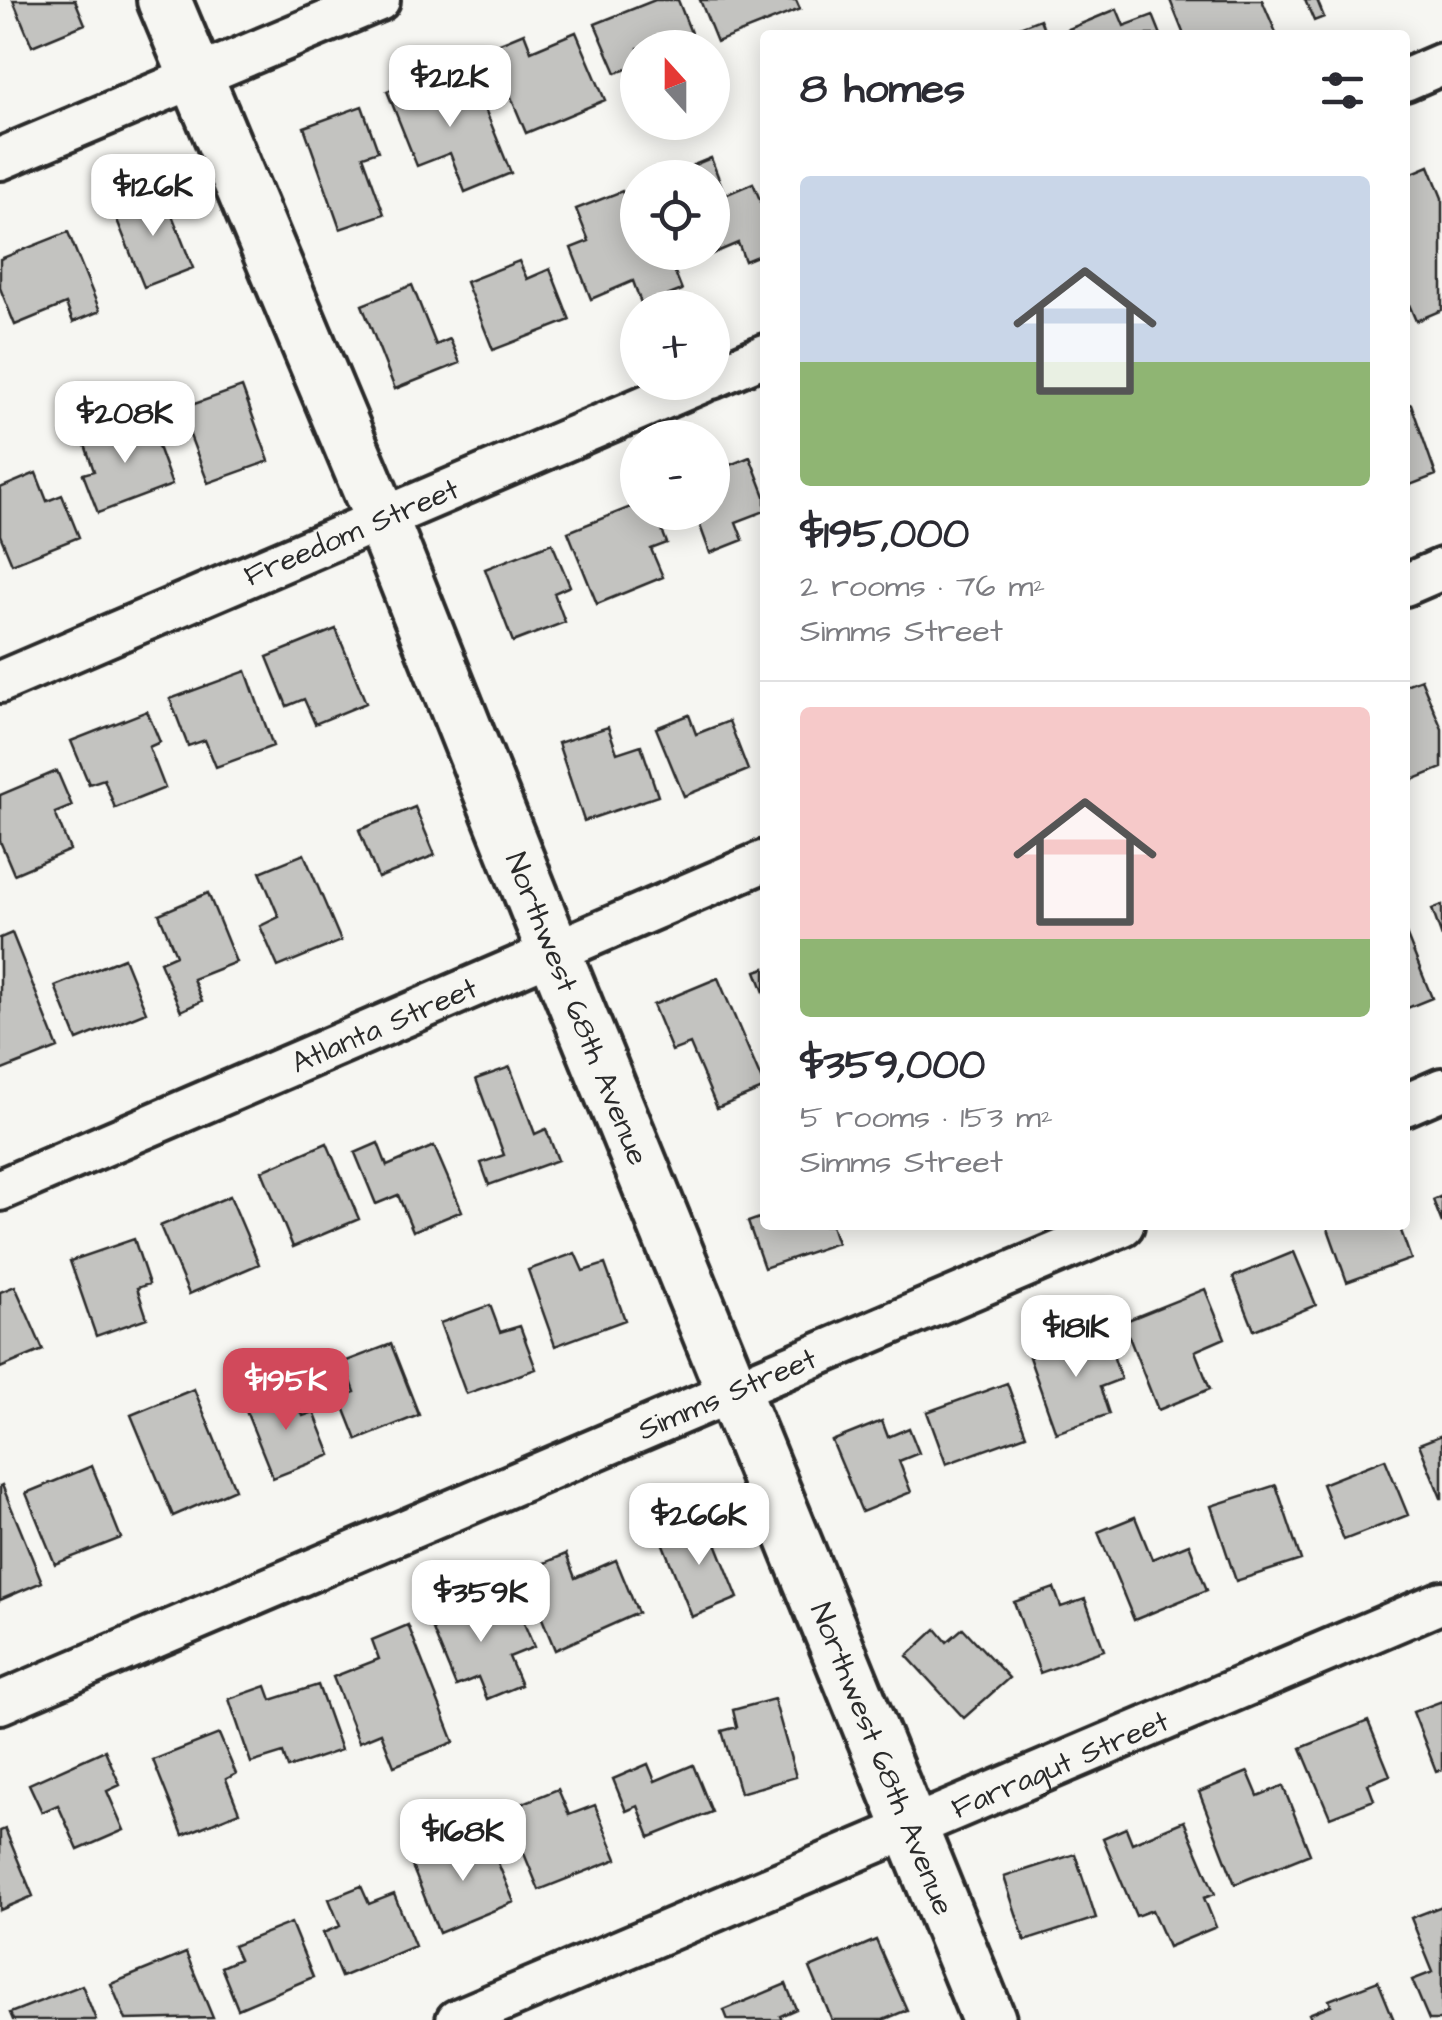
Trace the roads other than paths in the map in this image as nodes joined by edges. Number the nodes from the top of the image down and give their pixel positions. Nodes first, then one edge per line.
1 (164, 0) edge
2 (379, 0) edge
3 (1442, 64) edge
4 (195, 78) junction
5 (1410, 78) edge
6 (0, 159) edge
7 (760, 357) edge
8 (730, 370) edge
9 (660, 400) edge
10 (382, 520) junction
11 (1442, 568) edge
12 (1410, 582) edge
13 (0, 682) edge
14 (760, 863) edge
15 (554, 952) junction
16 (1442, 1089) edge
17 (1410, 1102) edge
18 (0, 1190) edge
19 (1111, 1230) edge
20 (732, 1392) junction
21 (1442, 1602) edge
22 (0, 1703) edge
23 (909, 1826) junction
24 (456, 2020) edge
25 (989, 2020) edge

1 - 4 street, Northwest 68th Avenue
2 - 4 street
3 - 5 street
4 - 6 street
4 - 10 street, Northwest 68th Avenue
7 - 8 street
9 - 10 street, Freedom Street
10 - 13 street, Freedom Street
10 - 15 street, Northwest 68th Avenue
11 - 12 street
14 - 15 street, Atlanta Street
15 - 18 street, Atlanta Street
15 - 20 street, Northwest 68th Avenue
16 - 17 street
19 - 20 street, Simms Street
20 - 22 street, Simms Street
20 - 23 street, Northwest 68th Avenue
21 - 23 street, Farragut Street
23 - 24 street, Farragut Street
23 - 25 street, Northwest 68th Avenue

